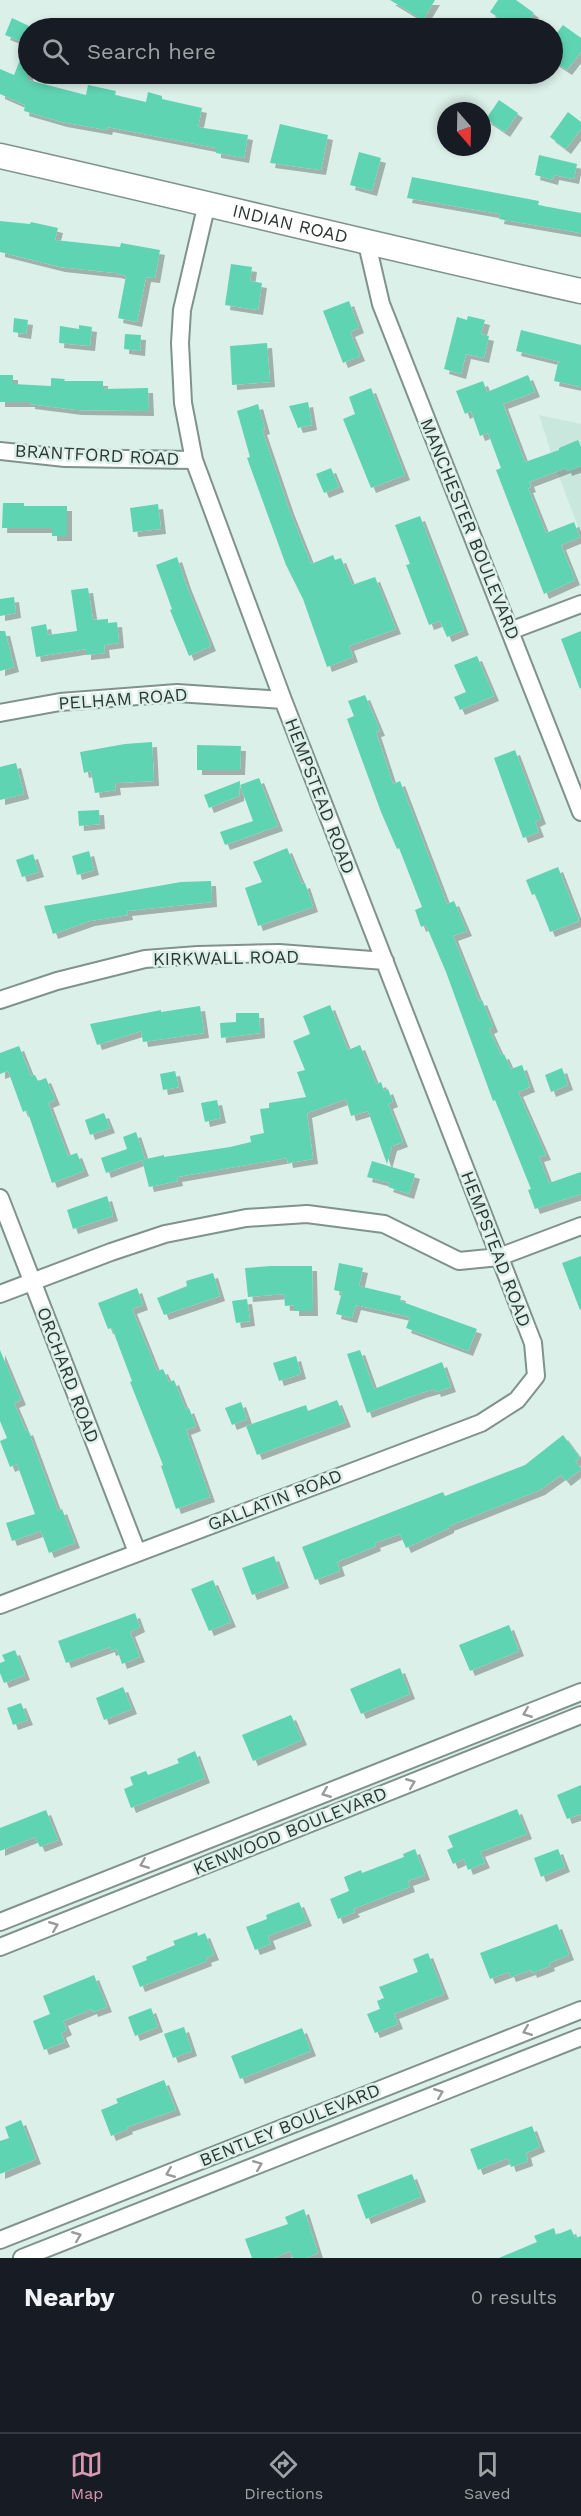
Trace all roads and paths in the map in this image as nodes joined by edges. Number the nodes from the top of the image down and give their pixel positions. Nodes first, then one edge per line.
1 (0, 156) edge
2 (207, 203) junction
3 (367, 244) junction
4 (581, 291) edge
5 (0, 451) edge
6 (194, 460) junction
7 (581, 604) edge
8 (510, 631) junction
9 (283, 700) junction
10 (0, 713) edge
11 (581, 812) edge
12 (385, 961) junction
13 (0, 1000) edge
14 (0, 1198) edge
15 (581, 1226) edge
16 (499, 1257) junction
17 (32, 1282) junction
18 (0, 1294) edge
19 (537, 1376) joint
20 (137, 1552) junction
21 (0, 1605) edge
22 (581, 1692) edge
23 (581, 1715) edge
24 (0, 1922) edge
25 (0, 1947) edge
26 (581, 2010) edge
27 (581, 2037) edge
28 (0, 2240) edge
29 (22, 2258) edge

1 - 2 street, INDIAN ROAD
2 - 3 street, INDIAN ROAD
2 - 6 street, HEMPSTEAD ROAD
3 - 4 street, INDIAN ROAD
3 - 8 street, MANCHESTER BOULEVARD
5 - 6 street, BRANTFORD ROAD
6 - 9 street, HEMPSTEAD ROAD
7 - 8 street
8 - 11 street, MANCHESTER BOULEVARD
9 - 10 street, PELHAM ROAD
9 - 12 street, HEMPSTEAD ROAD
12 - 13 street, KIRKWALL ROAD
12 - 16 street, HEMPSTEAD ROAD
14 - 17 street, ORCHARD ROAD
15 - 16 street
16 - 17 street
16 - 19 street, HEMPSTEAD ROAD
17 - 18 street
17 - 20 street, ORCHARD ROAD
19 - 20 street, GALLATIN ROAD
20 - 21 street, GALLATIN ROAD
22 -> 24 street, KENWOOD BOULEVARD
25 -> 23 street, KENWOOD BOULEVARD
26 -> 28 street, BENTLEY BOULEVARD
29 -> 27 street, BENTLEY BOULEVARD

